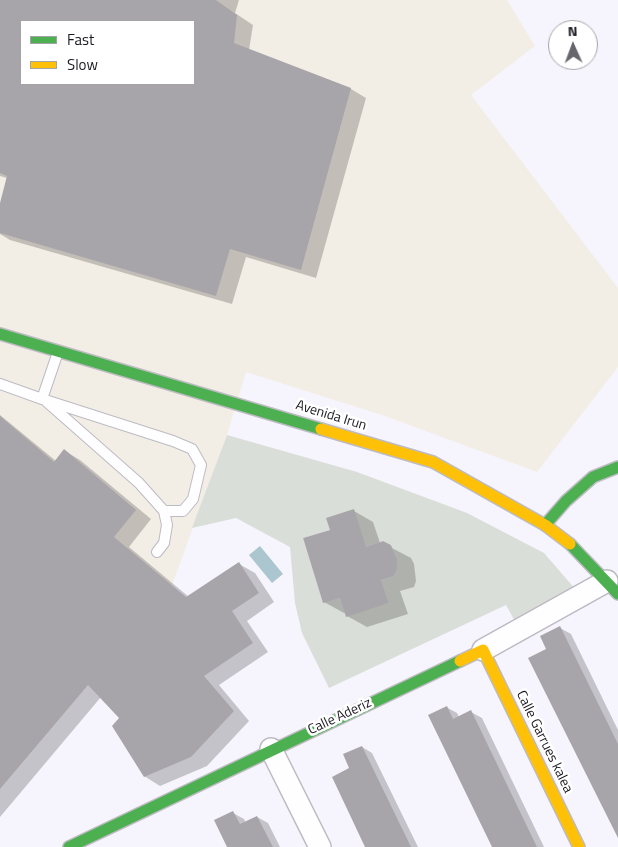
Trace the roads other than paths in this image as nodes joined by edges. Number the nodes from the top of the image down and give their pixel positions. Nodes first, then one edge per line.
1 (0, 334) edge
2 (58, 351) junction
3 (0, 384) edge
4 (42, 399) junction
5 (618, 467) edge
6 (164, 511) junction
7 (545, 525) junction
8 (157, 552) dead end
9 (613, 588) edge
10 (483, 650) junction
11 (271, 750) junction
12 (69, 847) edge
13 (320, 847) edge
14 (579, 847) edge

1 - 2 street, Avenida Irun
2 - 4 lane
2 - 7 street, Avenida Irun
3 - 4 lane
4 - 6 lane
4 - 6 lane
5 - 7 street
6 - 8 lane
7 - 9 street, Avenida Irun
9 - 10 street, Calle Aderiz
10 - 11 street, Calle Aderiz
10 - 14 street, Calle Garrues kalea
11 - 12 street, Calle Aderiz
11 - 13 street

